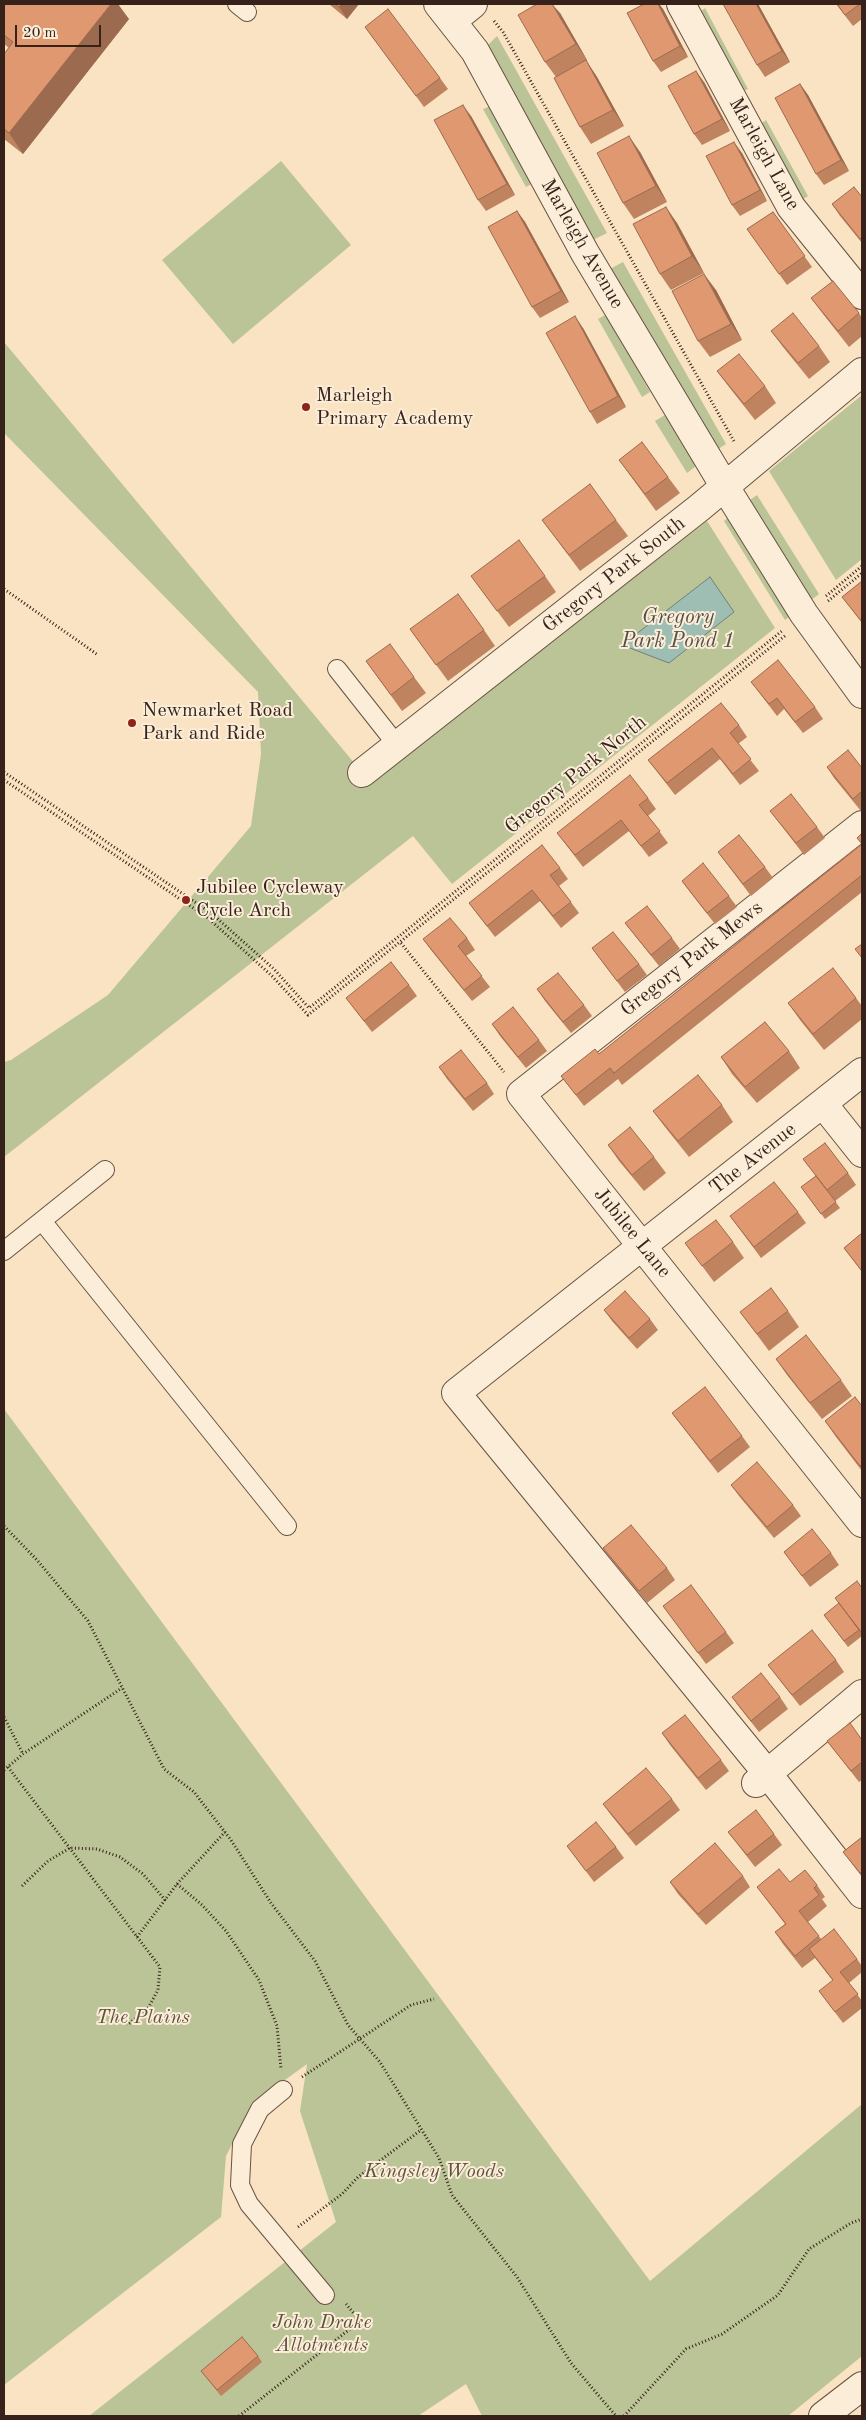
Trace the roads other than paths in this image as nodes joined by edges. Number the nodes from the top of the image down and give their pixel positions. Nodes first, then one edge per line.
1 (473, 4) edge
2 (681, 4) edge
3 (445, 12) edge
4 (862, 295) edge
5 (862, 372) edge
6 (725, 487) junction
7 (337, 669) dead end
8 (862, 694) edge
9 (397, 745) junction
10 (362, 773) dead end
11 (862, 825) edge
12 (862, 1072) edge
13 (521, 1094) joint
14 (823, 1104) junction
15 (862, 1153) edge
16 (105, 1170) dead end
17 (42, 1220) junction
18 (643, 1246) junction
19 (4, 1251) edge
20 (862, 1522) edge
21 (287, 1526) dead end
22 (862, 1694) edge
23 (761, 1778) junction
24 (862, 1894) edge
25 (283, 2090) road end
26 (325, 2295) dead end
27 (862, 2386) edge
28 (823, 2416) edge

1 - 3 street
2 - 4 street, Marleigh Lane
3 - 6 street, Marleigh Avenue
5 - 6 street, Gregory Park South
6 - 8 street, Marleigh Avenue
6 - 9 street, Gregory Park South
7 - 9 lane
9 - 10 street, Gregory Park South
11 - 13 street, Gregory Park Mews
12 - 14 street, The Avenue
13 - 18 street, Jubilee Lane
14 - 15 street
14 - 18 street, The Avenue
16 - 17 lane
17 - 19 lane
17 - 21 lane
18 - 20 street, Jubilee Lane
18 - 23 street, The Avenue
22 - 23 street
23 - 24 street
25 - 26 lane
27 - 28 street

